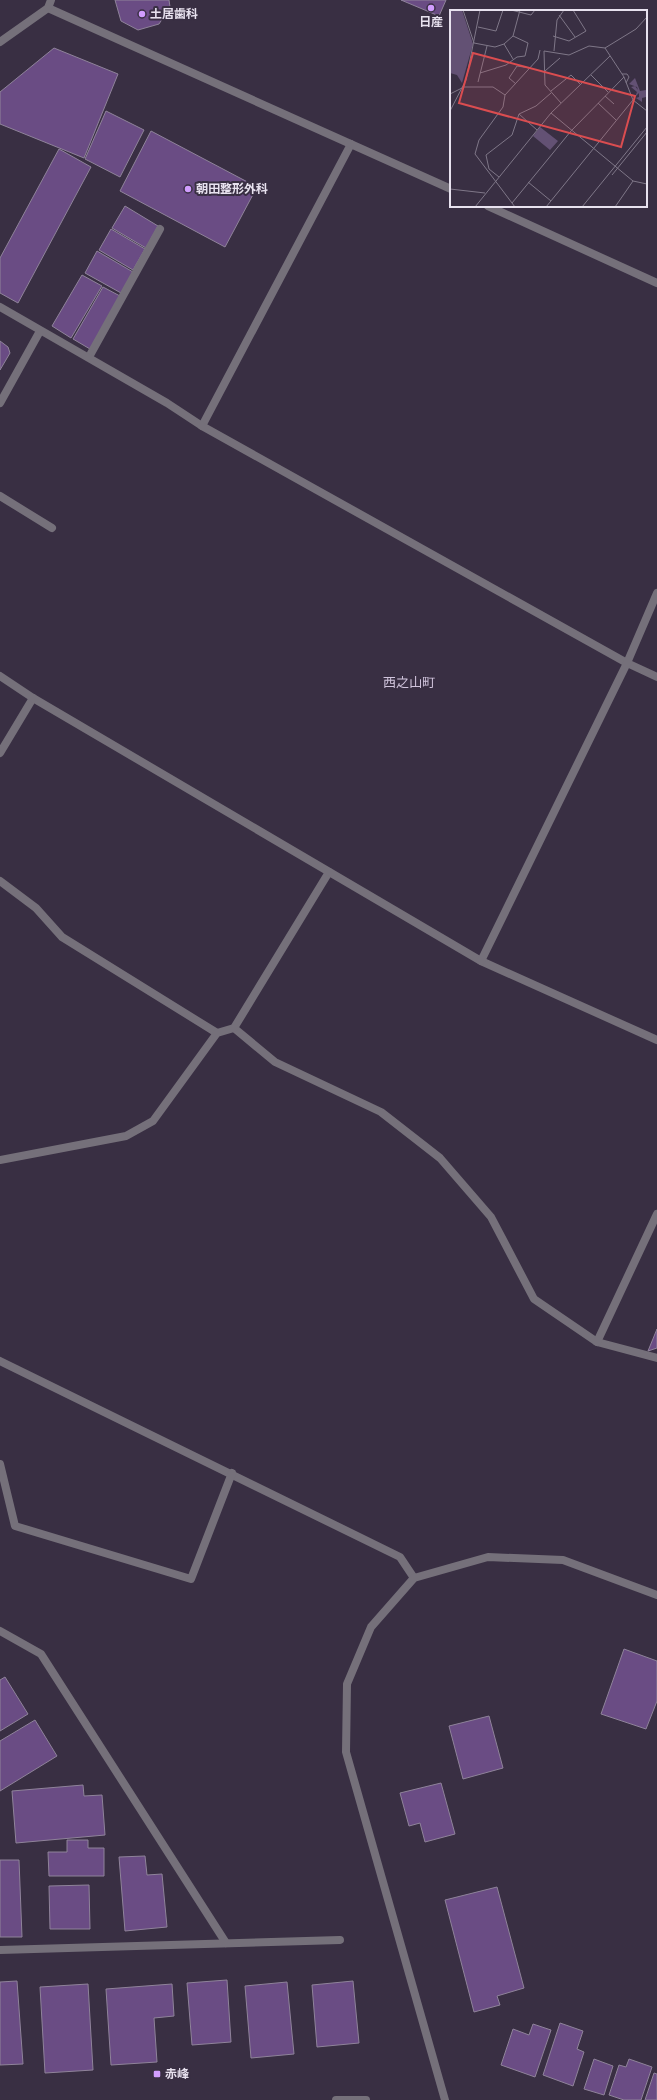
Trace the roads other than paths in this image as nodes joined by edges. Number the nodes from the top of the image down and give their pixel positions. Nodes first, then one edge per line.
1 (51, 0) edge
2 (48, 8) junction
3 (0, 42) edge
4 (351, 144) junction
5 (450, 189) edge
6 (490, 207) edge
7 (160, 229) dead end
8 (657, 283) edge
9 (0, 307) edge
10 (40, 331) junction
11 (89, 357) junction
12 (0, 403) edge
13 (202, 426) junction
14 (0, 496) edge
15 (52, 528) dead end
16 (657, 593) edge
17 (627, 663) junction
18 (0, 676) edge
19 (657, 677) edge
20 (33, 698) junction
21 (0, 753) edge
22 (328, 872) junction
23 (0, 881) edge
24 (481, 961) junction
25 (234, 1028) junction
26 (217, 1033) junction
27 (657, 1040) edge
28 (0, 1160) edge
29 (657, 1214) edge
30 (597, 1342) junction
31 (657, 1358) edge
32 (0, 1362) edge
33 (0, 1464) edge
34 (232, 1473) junction
35 (414, 1578) junction
36 (657, 1595) edge
37 (0, 1631) edge
38 (340, 1940) dead end
39 (226, 1943) junction
40 (0, 1950) edge
41 (336, 2100) edge
42 (366, 2100) edge
43 (445, 2100) edge

1 - 2 street
2 - 3 street
2 - 4 street
4 - 5 street
4 - 13 street
6 - 8 street
7 - 11 street
9 - 10 street
10 - 11 street
10 - 12 street
11 - 13 street
13 - 17 street
14 - 15 street
16 - 17 street
17 - 19 street
17 - 24 street
18 - 20 street
20 - 21 street
20 - 22 street
22 - 24 street
22 - 25 street
23 - 26 street
24 - 27 street
25 - 26 street
25 - 30 street
26 - 28 street
29 - 30 street
30 - 31 street
32 - 34 street
33 - 34 street
34 - 35 street
35 - 36 street
35 - 43 street
37 - 39 street
38 - 39 street
39 - 40 street
41 - 42 street

